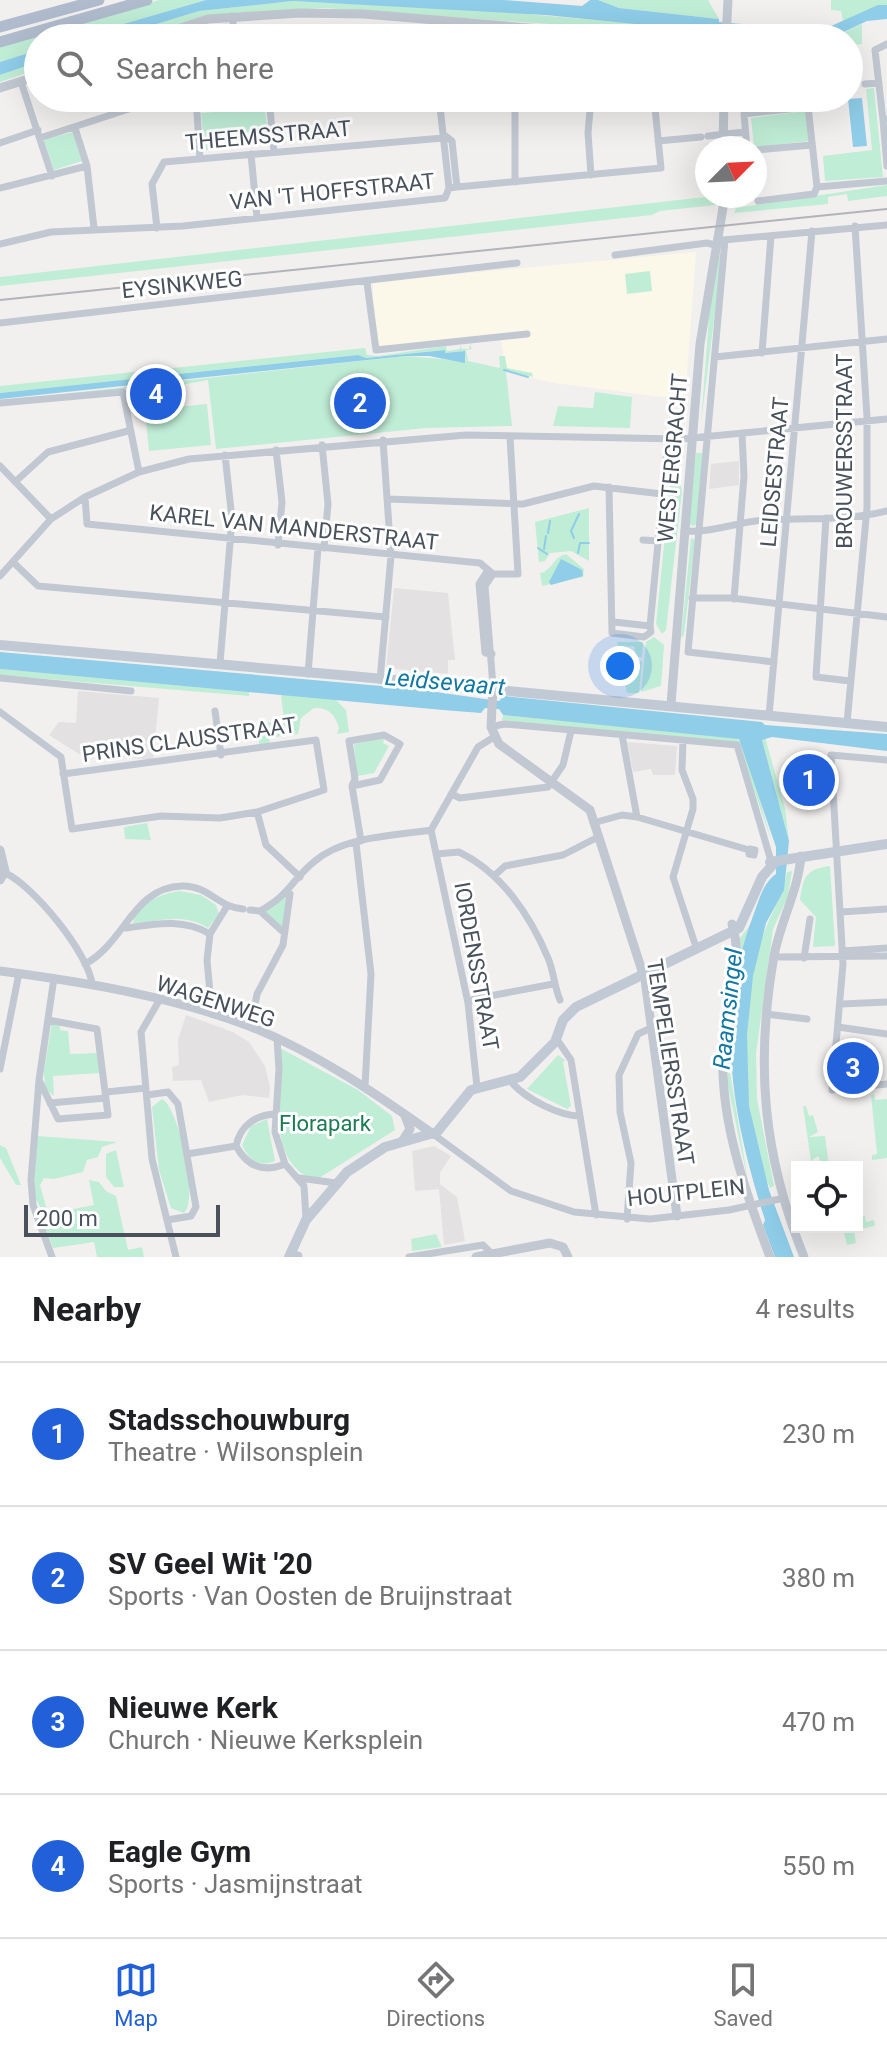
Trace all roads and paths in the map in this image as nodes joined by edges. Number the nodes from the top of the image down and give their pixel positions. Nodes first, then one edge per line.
1 (99, 0) edge
2 (147, 0) edge
3 (728, 0) edge
4 (232, 16) junction
5 (438, 21) junction
6 (63, 24) edge
7 (197, 24) edge
8 (233, 24) edge
9 (438, 24) edge
10 (475, 24) edge
11 (727, 24) edge
12 (0, 27) edge
13 (24, 35) edge
14 (0, 42) edge
15 (887, 44) edge
16 (24, 81) edge
17 (21, 82) junction
18 (879, 83) junction
19 (865, 84) dead end
20 (0, 88) edge
21 (24, 91) edge
22 (31, 112) edge
23 (121, 112) edge
24 (196, 112) edge
25 (270, 112) edge
26 (440, 112) edge
27 (515, 112) edge
28 (590, 112) edge
29 (655, 112) edge
30 (724, 112) edge
31 (755, 112) edge
32 (809, 112) edge
33 (885, 120) edge
34 (75, 128) junction
35 (745, 132) junction
36 (39, 134) junction
37 (723, 135) junction
38 (443, 136) junction
39 (746, 136) edge
40 (658, 141) junction
41 (0, 143) edge
42 (812, 145) junction
43 (767, 149) edge
44 (274, 152) junction
45 (251, 154) junction
46 (200, 159) junction
47 (87, 166) junction
48 (887, 166) edge
49 (591, 175) junction
50 (52, 176) junction
51 (887, 181) edge
52 (515, 182) junction
53 (817, 187) junction
54 (0, 188) edge
55 (453, 188) junction
56 (767, 200) edge
57 (724, 208) edge
58 (257, 218) junction
59 (887, 225) edge
60 (855, 226) junction
61 (94, 228) junction
62 (157, 228) junction
63 (812, 231) junction
64 (771, 236) junction
65 (719, 241) junction
66 (0, 244) edge
67 (615, 255) dead end
68 (517, 263) dead end
69 (367, 283) junction
70 (0, 323) edge
71 (527, 334) dead end
72 (887, 339) edge
73 (863, 342) junction
74 (803, 348) junction
75 (762, 353) junction
76 (715, 357) junction
77 (0, 403) edge
78 (887, 419) edge
79 (867, 421) junction
80 (796, 427) junction
81 (128, 431) junction
82 (742, 433) junction
83 (707, 436) junction
84 (510, 437) junction
85 (692, 437) junction
86 (668, 439) junction
87 (383, 440) junction
88 (322, 445) junction
89 (276, 450) junction
90 (225, 455) junction
91 (0, 467) edge
92 (139, 472) junction
93 (15, 482) junction
94 (609, 487) junction
95 (662, 494) junction
96 (85, 497) junction
97 (388, 499) junction
98 (511, 504) junction
99 (887, 511) edge
100 (866, 514) junction
101 (826, 518) junction
102 (51, 519) junction
103 (787, 521) junction
104 (739, 525) junction
105 (684, 531) junction
106 (698, 532) junction
107 (230, 540) junction
108 (643, 540) dead end
109 (658, 541) junction
110 (278, 545) junction
111 (321, 548) junction
112 (391, 556) junction
113 (13, 562) junction
114 (490, 572) junction
115 (1, 573) edge
116 (692, 598) junction
117 (734, 599) junction
118 (225, 603) junction
119 (779, 604) junction
120 (313, 610) junction
121 (820, 610) junction
122 (856, 614) junction
123 (386, 617) junction
124 (887, 617) edge
125 (614, 622) junction
126 (650, 626) junction
127 (0, 645) edge
128 (675, 645) junction
129 (690, 650) junction
130 (774, 662) junction
131 (220, 663) junction
132 (308, 674) junction
133 (0, 678) edge
134 (380, 680) junction
135 (850, 681) junction
136 (493, 686) junction
137 (131, 691) dead end
138 (673, 704) junction
139 (215, 711) dead end
140 (0, 712) edge
141 (769, 716) junction
142 (847, 723) junction
143 (887, 727) edge
144 (571, 731) junction
145 (493, 732) junction
146 (622, 735) junction
147 (683, 740) junction
148 (221, 755) junction
149 (887, 760) edge
150 (63, 774) junction
151 (553, 782) junction
152 (352, 786) junction
153 (451, 794) junction
154 (257, 812) junction
155 (637, 817) junction
156 (593, 823) junction
157 (431, 830) junction
158 (685, 831) junction
159 (598, 837) junction
160 (358, 842) junction
161 (887, 844) edge
162 (0, 850) edge
163 (749, 850) dead end
164 (837, 850) junction
165 (436, 854) junction
166 (801, 856) junction
167 (778, 860) junction
168 (494, 876) junction
169 (3, 877) edge
170 (300, 877) junction
171 (290, 891) junction
172 (226, 908) junction
173 (887, 909) edge
174 (260, 911) junction
175 (841, 912) junction
176 (810, 919) dead end
177 (733, 927) junction
178 (126, 928) junction
179 (282, 931) junction
180 (210, 934) junction
181 (696, 947) junction
182 (887, 948) edge
183 (843, 955) junction
184 (887, 956) edge
185 (774, 957) junction
186 (804, 958) junction
187 (85, 964) junction
188 (0, 971) edge
189 (19, 973) junction
190 (643, 974) junction
191 (54, 978) junction
192 (92, 984) junction
193 (553, 984) junction
194 (160, 999) junction
195 (560, 1000) dead end
196 (887, 1002) edge
197 (468, 1003) junction
198 (841, 1004) junction
199 (212, 1014) junction
200 (766, 1014) junction
201 (807, 1019) dead end
202 (48, 1020) junction
203 (838, 1026) junction
204 (251, 1027) junction
205 (651, 1028) junction
206 (887, 1034) edge
207 (277, 1039) junction
208 (558, 1040) junction
209 (0, 1069) edge
210 (39, 1080) junction
211 (513, 1084) junction
212 (887, 1084) edge
213 (365, 1086) junction
214 (477, 1089) junction
215 (146, 1092) junction
216 (106, 1095) junction
217 (50, 1103) junction
218 (403, 1113) junction
219 (275, 1114) junction
220 (580, 1116) junction
221 (433, 1134) junction
222 (403, 1140) junction
223 (236, 1146) junction
224 (187, 1154) junction
225 (285, 1164) junction
226 (299, 1178) junction
227 (336, 1183) junction
228 (784, 1198) junction
229 (755, 1203) junction
230 (314, 1211) junction
231 (570, 1211) joint
232 (596, 1215) junction
233 (677, 1216) junction
234 (627, 1219) junction
235 (167, 1220) junction
236 (306, 1220) junction
237 (566, 1252) edge
238 (492, 1254) junction
239 (52, 1257) edge
240 (176, 1257) edge
241 (289, 1257) edge
242 (298, 1257) edge
243 (409, 1257) edge
244 (476, 1257) edge
245 (770, 1257) edge
246 (804, 1257) edge

1 - 12 main road
2 - 6 main road
3 - 11 street
4 - 5 street
4 - 7 street
4 - 8 street
5 - 9 street
5 - 10 street
13 - 14 main road
15 - 18 street
16 - 17 street
17 - 20 street
17 - 21 street
18 - 19 street
18 - 33 street
22 - 36 street
23 - 34 street
24 - 46 street
25 - 44 street
26 - 38 street
27 - 52 street
28 - 49 street
29 - 40 street
30 - 37 street
31 - 35 street
32 - 42 street
33 - 48 street
34 - 36 street
34 - 47 street
35 - 37 street
35 - 39 street
36 - 41 street
36 - 50 street
37 - 40 street
38 - 44 street, THEEMSSTRAAT
38 - 55 street
40 - 49 street, VAN 'T HOFFSTRAAT
42 - 43 street
42 - 53 street
44 - 45 street, THEEMSSTRAAT
45 - 46 street, THEEMSSTRAAT
45 - 58 street
46 - 62 street, THEEMSSTRAAT
47 - 50 street
47 - 61 street
49 - 52 street, VAN 'T HOFFSTRAAT
50 - 54 street
51 - 53 street
52 - 55 street, VAN 'T HOFFSTRAAT
53 - 56 street
55 - 58 street, VAN 'T HOFFSTRAAT
57 - 65 street, WESTERGRACHT
58 - 62 street, VAN 'T HOFFSTRAAT
59 - 60 street
60 - 63 street
60 - 73 street, BROUWERSSTRAAT
61 - 62 street, VAN 'T HOFFSTRAAT
61 - 66 street, VAN 'T HOFFSTRAAT
63 - 64 street
63 - 74 street, LEIDSESTRAAT
64 - 65 street
64 - 75 street
65 - 67 street
65 - 76 street, WESTERGRACHT
65 - 85 street, WESTERGRACHT
68 - 69 street, EYSINKWEG
69 - 70 street, EYSINKWEG
69 - 71 street
72 - 73 street
73 - 74 street
73 - 79 street, BROUWERSSTRAAT
74 - 75 street
74 - 80 street, LEIDSESTRAAT
75 - 76 street
76 - 83 street, WESTERGRACHT
77 - 81 street
78 - 79 street
79 - 80 street
79 - 100 street, BROUWERSSTRAAT
80 - 82 street
80 - 103 street, LEIDSESTRAAT
81 - 92 street
81 - 93 street
82 - 83 street
82 - 104 street
83 - 85 street
83 - 106 street, WESTERGRACHT
84 - 86 street
84 - 87 street
84 - 98 street
85 - 86 street
85 - 105 street, WESTERGRACHT
86 - 95 street, WESTERGRACHT
87 - 88 street
87 - 97 street
88 - 89 street
88 - 111 street
89 - 90 street
89 - 110 street
90 - 92 street
90 - 107 street
91 - 93 street
92 - 96 street
93 - 102 street
94 - 95 street
94 - 98 street
94 - 125 street
95 - 109 street, WESTERGRACHT
96 - 102 street
96 - 107 street, KAREL VAN MANDERSTRAAT
97 - 98 street
97 - 112 street
98 - 114 street, KAREL VAN MANDERSTRAAT
99 - 100 street
100 - 101 street
100 - 122 street, BROUWERSSTRAAT
101 - 103 street
101 - 121 street
102 - 113 street
103 - 104 street
103 - 119 street, LEIDSESTRAAT
104 - 106 street
104 - 117 street
105 - 106 street
105 - 128 street, WESTERGRACHT
106 - 116 street, WESTERGRACHT
107 - 110 street, KAREL VAN MANDERSTRAAT
107 - 118 street
108 - 109 street
109 - 126 street, WESTERGRACHT
110 - 111 street, KAREL VAN MANDERSTRAAT
111 - 112 street, KAREL VAN MANDERSTRAAT
111 - 120 street
112 - 114 street, KAREL VAN MANDERSTRAAT
112 - 123 street
113 - 115 street
113 - 118 street
114 - 136 street
116 - 117 street
116 - 129 street, WESTERGRACHT
117 - 119 street
118 - 120 street
118 - 131 street
119 - 121 street
119 - 130 street, LEIDSESTRAAT
120 - 123 street
120 - 132 street
121 - 122 street
121 - 135 street
122 - 124 street
122 - 135 street, BROUWERSSTRAAT
123 - 134 street
125 - 126 street
125 - 126 street
127 - 131 main road
128 - 129 street
128 - 138 street, WESTERGRACHT
129 - 130 street
130 - 141 street, LEIDSESTRAAT
131 - 132 main road
132 - 134 main road
133 - 137 street
134 - 136 main road
135 - 142 street, BROUWERSSTRAAT
136 - 138 main road
136 - 145 street
138 - 141 main road
139 - 148 street
140 - 150 street
141 - 142 main road
142 - 143 main road
144 - 145 street
144 - 146 street
144 - 151 street
145 - 151 street, TEMPELIERSSTRAAT
145 - 153 street
146 - 147 street
146 - 155 street
147 - 158 street
147 - 167 street
148 - 150 street, PRINS CLAUSSTRAAT
148 - 154 street, PRINS CLAUSSTRAAT
149 - 164 street
150 - 154 street
151 - 153 street
151 - 156 street, TEMPELIERSSTRAAT
152 - 152 street
152 - 160 street
153 - 157 street
154 - 170 street
155 - 156 street
155 - 158 street
156 - 159 street, TEMPELIERSSTRAAT
157 - 160 street
157 - 165 street, IORDENSSTRAAT
158 - 163 street
158 - 181 street
159 - 168 street
159 - 190 street, TEMPELIERSSTRAAT
160 - 170 street
160 - 213 street
161 - 164 main road
162 - 169 street
164 - 166 main road
164 - 175 street
165 - 168 street
165 - 197 street, IORDENSSTRAAT
166 - 167 main road
166 - 185 street
167 - 177 main road
168 - 193 street
169 - 187 street
170 - 171 street
171 - 174 street
171 - 179 street
172 - 174 street
172 - 178 street
172 - 180 street
173 - 175 street
174 - 179 street
175 - 183 street
176 - 186 street
177 - 181 main road
177 - 229 street
178 - 180 street
178 - 187 street
179 - 204 street
180 - 199 street
181 - 190 main road
182 - 183 street
183 - 184 street
183 - 186 street
183 - 198 street
185 - 186 street
185 - 200 street
187 - 192 street
188 - 189 street, WAGENWEG
189 - 191 street, WAGENWEG
189 - 209 street
190 - 205 street, TEMPELIERSSTRAAT
190 - 208 main road
191 - 192 street, WAGENWEG
191 - 202 street
192 - 194 street, WAGENWEG
193 - 195 street
193 - 197 street
194 - 199 street, WAGENWEG
194 - 215 street
196 - 198 street
197 - 214 street, IORDENSSTRAAT
198 - 203 street
199 - 204 street, WAGENWEG
200 - 201 street
200 - 228 street
202 - 210 street
202 - 216 street
203 - 206 street
203 - 212 street
204 - 207 street, WAGENWEG
205 - 233 street, TEMPELIERSSTRAAT
205 - 234 street
207 - 213 street, WAGENWEG
207 - 219 street
208 - 211 main road
208 - 214 main road
208 - 220 street
210 - 217 street
210 - 239 street
211 - 214 main road
211 - 220 street
213 - 218 street, WAGENWEG
214 - 221 main road
215 - 216 street
215 - 224 street
215 - 235 street
216 - 217 street
216 - 217 street
218 - 221 street, WAGENWEG
218 - 222 street
219 - 223 street
219 - 225 street
220 - 232 street
221 - 222 main road
221 - 231 street, WAGENWEG
222 - 227 main road
223 - 224 street
223 - 225 street
224 - 235 street
225 - 226 street
226 - 227 street
226 - 236 street
227 - 230 main road
228 - 229 street, HOUTPLEIN
228 - 246 street
229 - 233 street, HOUTPLEIN
229 - 245 street
230 - 236 main road
230 - 242 main road
231 - 232 street, HOUTPLEIN
232 - 234 street, HOUTPLEIN
233 - 234 street, HOUTPLEIN
235 - 240 street
236 - 241 main road
237 - 238 street
238 - 243 street
238 - 244 street

